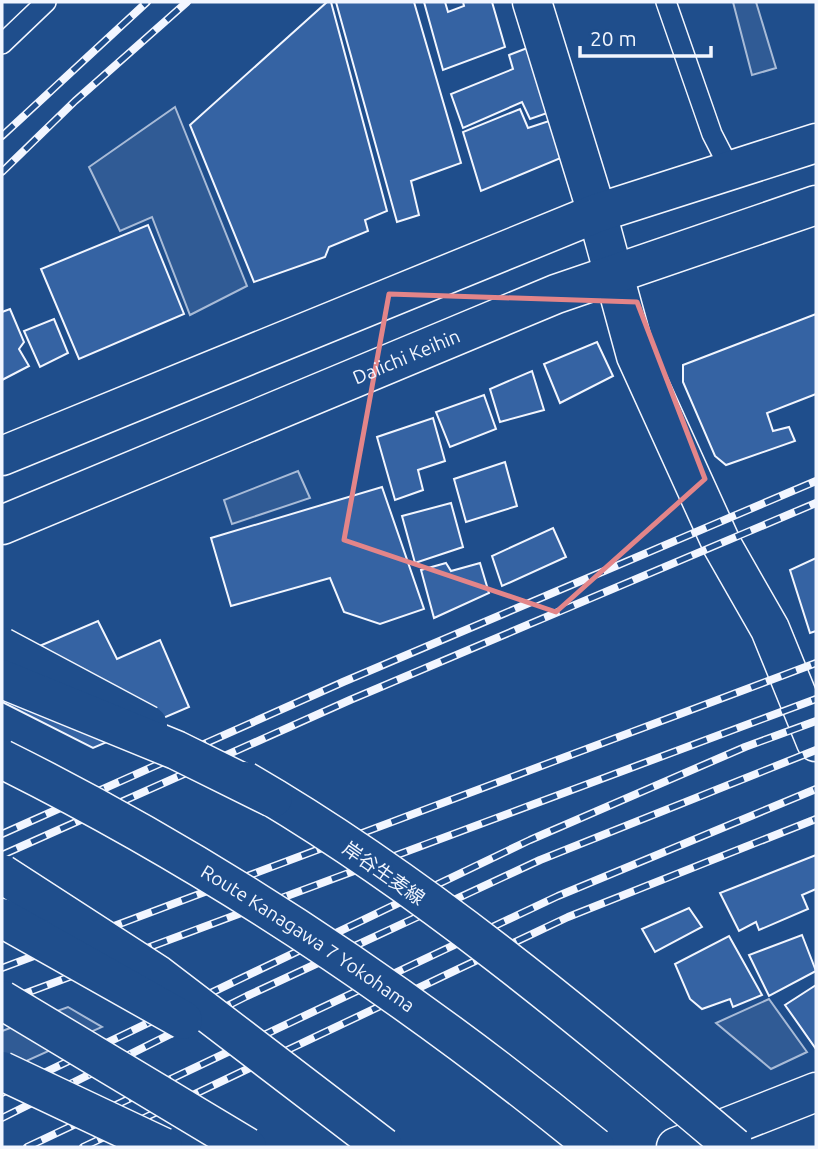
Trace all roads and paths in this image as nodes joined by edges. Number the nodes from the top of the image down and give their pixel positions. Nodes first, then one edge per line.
1 (46, 2) edge
2 (532, 2) edge
3 (666, 2) edge
4 (2, 44) edge
5 (816, 143) edge
6 (731, 171) junction
7 (816, 205) edge
8 (597, 213) junction
9 (614, 273) junction
10 (2, 456) edge
11 (2, 526) edge
12 (2, 647) edge
13 (2, 679) edge
14 (816, 742) edge
15 (2, 758) edge
16 (2, 769) edge
17 (273, 797) junction
18 (156, 841) junction
19 (2, 874) edge
20 (2, 918) edge
21 (2, 1000) edge
22 (2, 1071) edge
23 (816, 1092) edge
24 (163, 1147) edge
25 (247, 1147) edge
26 (380, 1147) edge
27 (595, 1147) edge
28 (676, 1147) edge
29 (734, 1147) edge

1 - 4 lane
2 - 8 main road
3 - 6 lane
5 - 6 main road
6 - 8 main road
7 - 9 main road, Daiichi Keihin
8 - 9 main road
8 - 10 main road
9 - 11 main road, Daiichi Keihin
9 - 14 main road
12 - 17 main road, 岸谷生麦線, bridge
13 - 17 main road, bridge
15 - 18 main road, Route Kanagawa 7 Yokohama, bridge
16 - 18 main road, bridge
17 - 29 main road, 岸谷生麦線, bridge
18 - 27 main road, Route Kanagawa 7 Yokohama, bridge
19 - 26 main road, bridge
20 - 26 main road, bridge
21 - 25 main road, bridge
22 - 24 main road, bridge
23 - 28 main road

